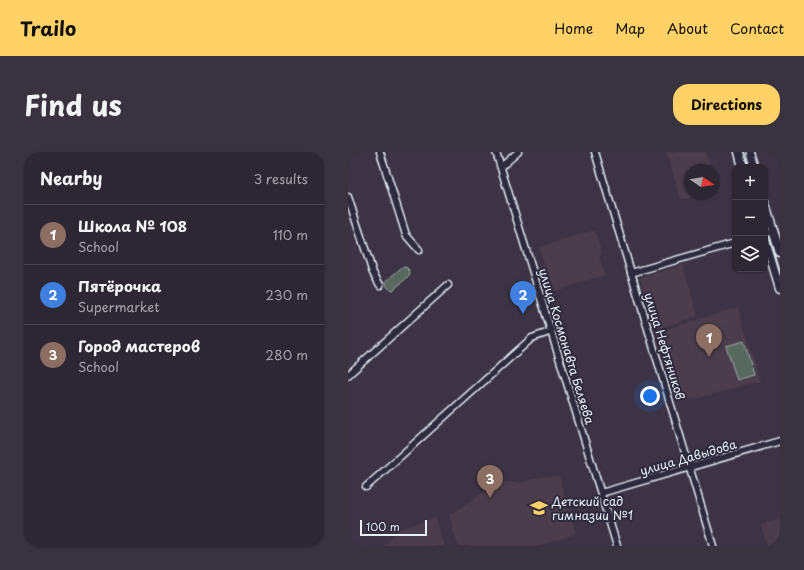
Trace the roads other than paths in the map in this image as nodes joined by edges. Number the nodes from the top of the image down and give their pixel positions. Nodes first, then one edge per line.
1 (380, 152) edge
2 (496, 152) edge
3 (518, 152) edge
4 (595, 152) edge
5 (739, 152) edge
6 (749, 152) edge
7 (742, 164) edge
8 (753, 164) edge
9 (501, 167) junction
10 (348, 197) edge
11 (769, 232) edge
12 (732, 243) edge
13 (768, 248) edge
14 (419, 250) dead end
15 (780, 253) edge
16 (631, 273) junction
17 (448, 285) dead end
18 (380, 286) dead end
19 (780, 288) edge
20 (552, 331) junction
21 (348, 374) edge
22 (780, 441) edge
23 (691, 467) junction
24 (366, 487) dead end
25 (601, 494) junction
26 (618, 546) edge
27 (713, 546) edge

1 - 14 street
2 - 9 street, улица Космонавта Беляева
3 - 9 street
4 - 16 street, улица Нефтяников
5 - 7 main road
6 - 8 main road
9 - 20 street, улица Космонавта Беляева
10 - 18 street
11 - 15 main road
12 - 16 street
13 - 19 main road
16 - 23 street, улица Нефтяников
17 - 21 street
20 - 24 street
20 - 25 street, улица Космонавта Беляева
22 - 23 street, улица Давыдова
23 - 25 street, улица Давыдова
23 - 27 street, улица Нефтяников
25 - 26 street, улица Космонавта Беляева

